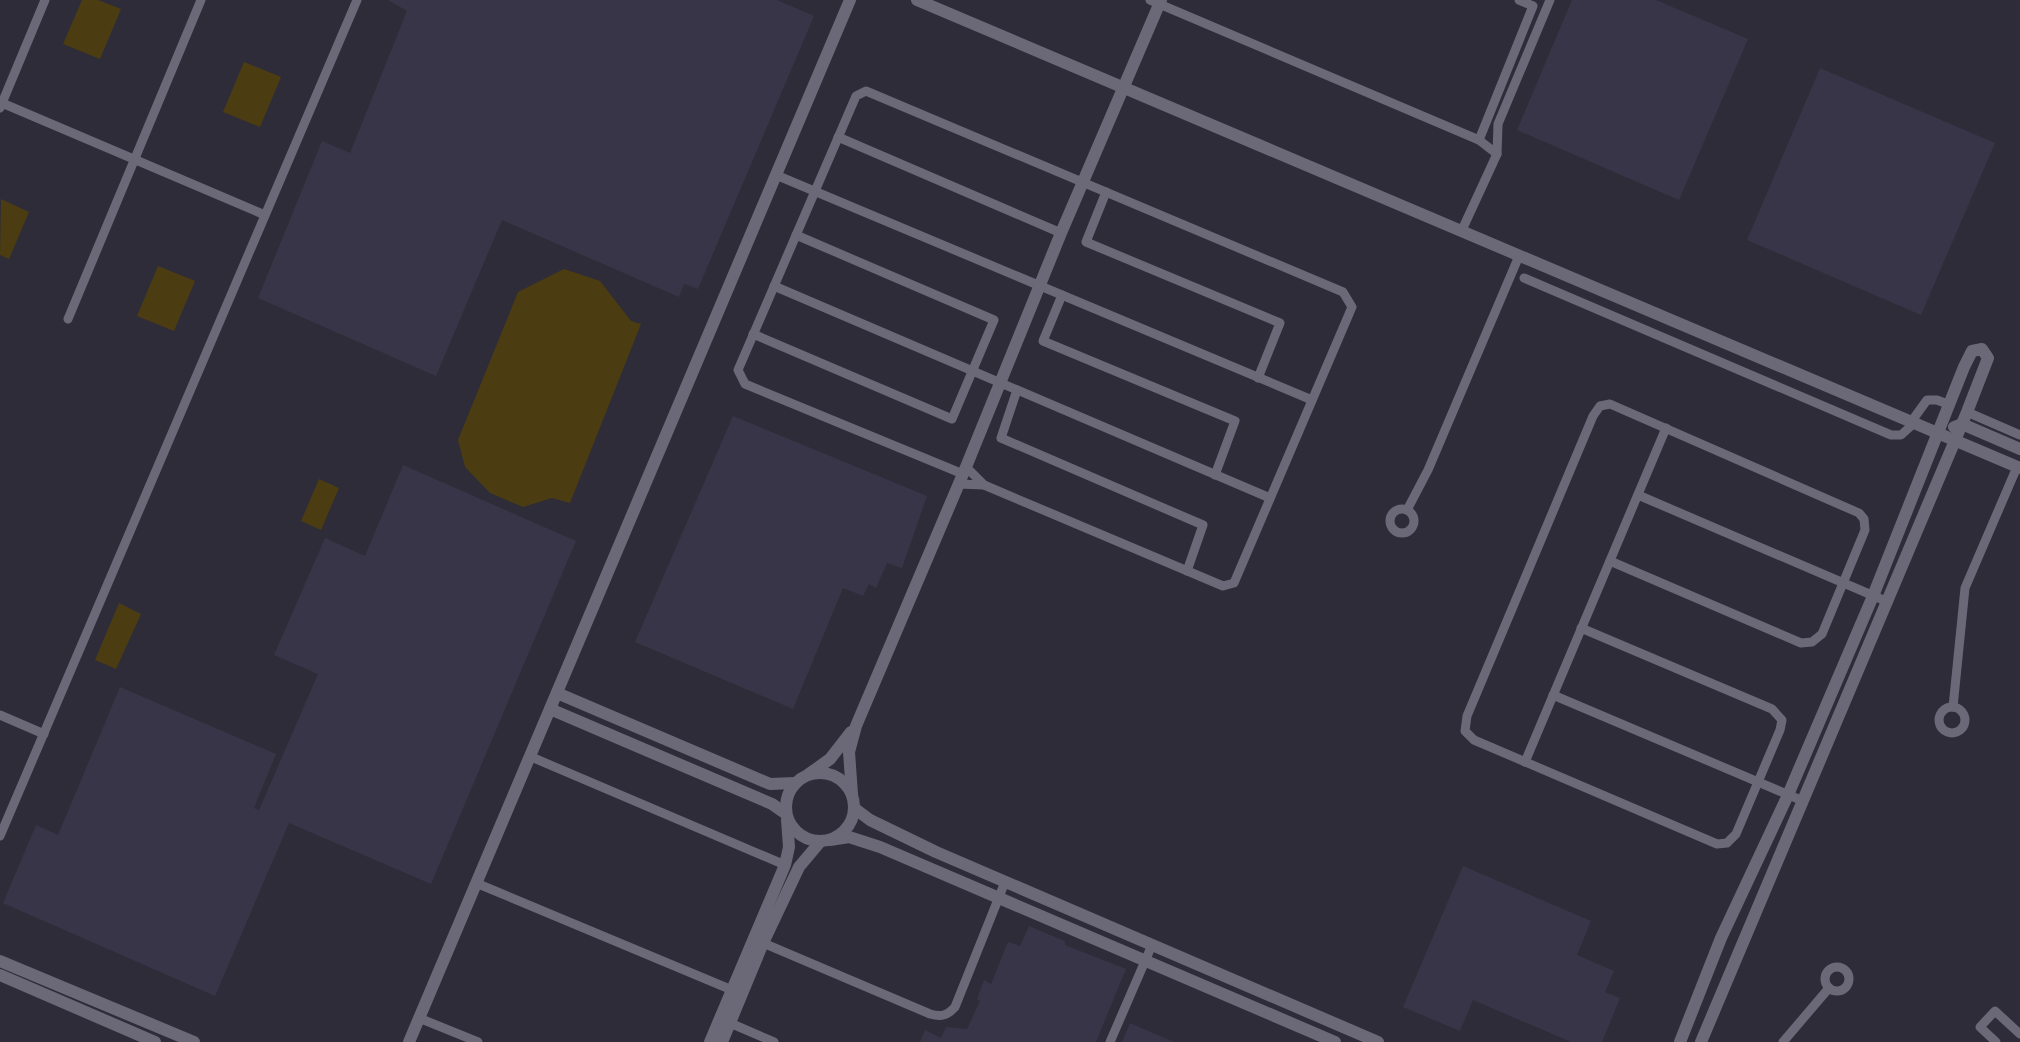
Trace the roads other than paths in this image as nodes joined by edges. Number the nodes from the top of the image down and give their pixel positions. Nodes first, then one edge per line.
1 (46, 0) edge
2 (201, 0) edge
3 (357, 0) edge
4 (850, 0) edge
5 (916, 0) edge
6 (1519, 0) edge
7 (1550, 0) edge
8 (1157, 1) edge
9 (1533, 6) junction
10 (1124, 87) junction
11 (1, 106) edge
12 (838, 137) junction
13 (1479, 140) junction
14 (1498, 154) junction
15 (134, 159) junction
16 (776, 175) junction
17 (1082, 182) junction
18 (815, 192) junction
19 (1106, 192) junction
20 (265, 215) junction
21 (1462, 230) junction
22 (1060, 233) junction
23 (796, 235) junction
24 (1520, 256) junction
25 (1524, 278) dead end
26 (774, 286) junction
27 (1040, 286) junction
28 (1062, 295) junction
29 (68, 319) dead end
30 (753, 334) junction
31 (972, 371) junction
32 (1258, 378) junction
33 (1000, 383) junction
34 (1017, 390) junction
35 (1312, 400) junction
36 (1950, 405) junction
37 (1964, 418) junction
38 (1666, 428) junction
39 (1938, 434) junction
40 (2020, 435) edge
41 (1954, 441) junction
42 (2020, 449) edge
43 (2018, 467) edge
44 (962, 475) junction
45 (1215, 475) junction
46 (984, 485) junction
47 (1638, 496) junction
48 (1270, 498) junction
49 (1407, 510) dead end
50 (1610, 561) junction
51 (1187, 571) junction
52 (1843, 582) junction
53 (1873, 596) junction
54 (1888, 602) junction
55 (1581, 628) junction
56 (556, 693) junction
57 (1553, 695) junction
58 (1953, 707) dead end
59 (550, 709) junction
60 (0, 715) edge
61 (856, 726) junction
62 (44, 734) junction
63 (529, 756) junction
64 (1524, 762) junction
65 (808, 774) junction
66 (1758, 782) junction
67 (795, 783) junction
68 (852, 794) junction
69 (1788, 795) junction
70 (1803, 801) junction
71 (854, 808) junction
72 (786, 817) junction
73 (0, 836) edge
74 (825, 841) junction
75 (785, 865) junction
76 (476, 882) junction
77 (1005, 882) junction
78 (998, 900) junction
79 (763, 943) junction
80 (1152, 945) junction
81 (0, 961) edge
82 (1144, 962) junction
83 (0, 975) edge
84 (1829, 988) dead end
85 (732, 990) junction
86 (90, 998) junction
87 (109, 1006) junction
88 (84, 1012) junction
89 (419, 1018) junction
90 (103, 1020) junction
91 (730, 1023) junction
92 (2020, 1034) edge
93 (155, 1042) edge
94 (194, 1042) edge
95 (408, 1042) edge
96 (478, 1042) edge
97 (710, 1042) edge
98 (722, 1042) edge
99 (774, 1042) edge
100 (1110, 1042) edge
101 (1335, 1042) edge
102 (1378, 1042) edge
103 (1680, 1042) edge
104 (1701, 1042) edge
105 (1783, 1042) edge
106 (1996, 1042) edge

1 - 11 street
2 - 15 street
3 - 20 street
4 - 16 street
5 - 10 street
6 - 9 street
7 - 9 street
7 - 14 street
8 - 10 street
8 - 13 street
9 - 13 street
10 - 17 street
10 - 21 street
11 - 15 street
12 - 17 street
12 - 18 street
12 - 22 street
13 - 14 street
14 - 21 street
15 - 20 street
15 - 29 street
16 - 18 street
16 - 56 street
17 - 19 street
17 - 22 street
18 - 23 street
18 - 27 street
19 - 32 street
19 - 35 street
20 - 62 street
21 - 24 street
22 - 27 street
23 - 26 street
23 - 31 street
24 - 39 street
24 - 49 street
25 - 36 street
26 - 30 street
26 - 31 street
27 - 28 street
27 - 33 street
28 - 32 street
28 - 45 street
30 - 31 street
30 - 44 street
31 - 33 street
32 - 35 street
33 - 34 street
33 - 44 street
34 - 45 street
34 - 51 street
35 - 48 street
36 - 37 street
36 - 39 street
37 - 39 street
37 - 40 street
37 - 41 street
37 - 42 street
38 - 47 street
38 - 52 street
38 - 64 street
39 - 41 street
39 - 53 street
41 - 43 street
41 - 54 street
43 - 58 street
44 - 46 street
44 - 46 street
44 - 61 street
45 - 48 street
46 - 51 street
47 - 50 street
47 - 52 street
48 - 51 street
50 - 52 street
50 - 55 street
52 - 53 street
53 - 54 street
53 - 69 street
54 - 70 street
55 - 57 street
55 - 66 street
56 - 59 street
56 - 67 street
57 - 64 street
57 - 66 street
59 - 63 street
59 - 72 street
60 - 62 street
61 - 65 street
61 - 68 street
62 - 73 street
63 - 75 street
63 - 76 street
64 - 66 street
65 - 67 street
65 - 68 street
66 - 69 street
67 - 72 street
68 - 71 street
69 - 70 street
69 - 103 street
70 - 104 street
71 - 74 street
71 - 77 street
72 - 74 street
72 - 75 street
74 - 78 street
74 - 79 street
75 - 85 street
76 - 85 street
76 - 89 street
77 - 78 street
77 - 80 street
78 - 79 street
78 - 82 street
79 - 91 street
80 - 82 street
80 - 102 street
81 - 86 street
82 - 100 street
82 - 101 street
83 - 88 street
84 - 105 street
85 - 97 street
86 - 87 street
86 - 88 street
87 - 90 street
87 - 94 street
88 - 90 street
89 - 95 street
89 - 96 street
90 - 93 street
91 - 98 street
91 - 99 street
92 - 106 street

